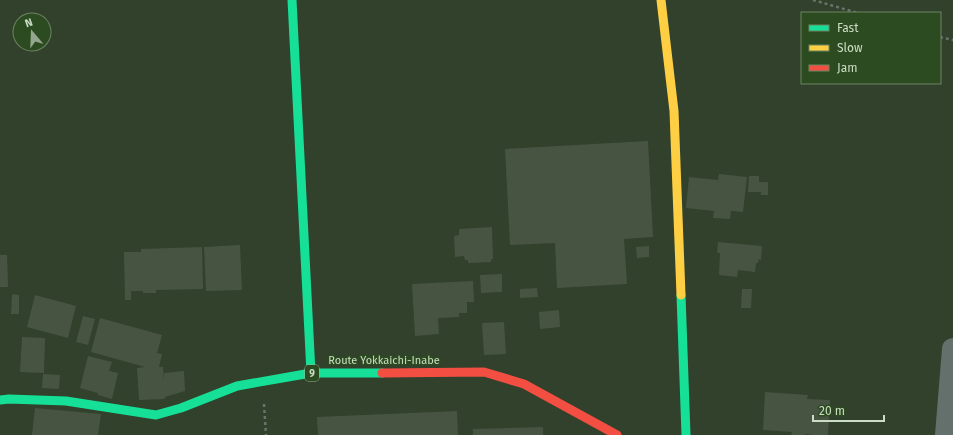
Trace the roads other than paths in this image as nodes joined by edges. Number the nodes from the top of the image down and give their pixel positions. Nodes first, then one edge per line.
1 (292, 0) edge
2 (661, 0) edge
3 (953, 349) edge
4 (311, 373) junction
5 (0, 400) edge
6 (617, 435) edge
7 (686, 435) edge
8 (946, 435) edge

1 - 4 street
2 - 7 street
3 - 8 street
4 - 5 street, Route Yokkaichi-Inabe / 9
4 - 6 street, Route Yokkaichi-Inabe / 9

